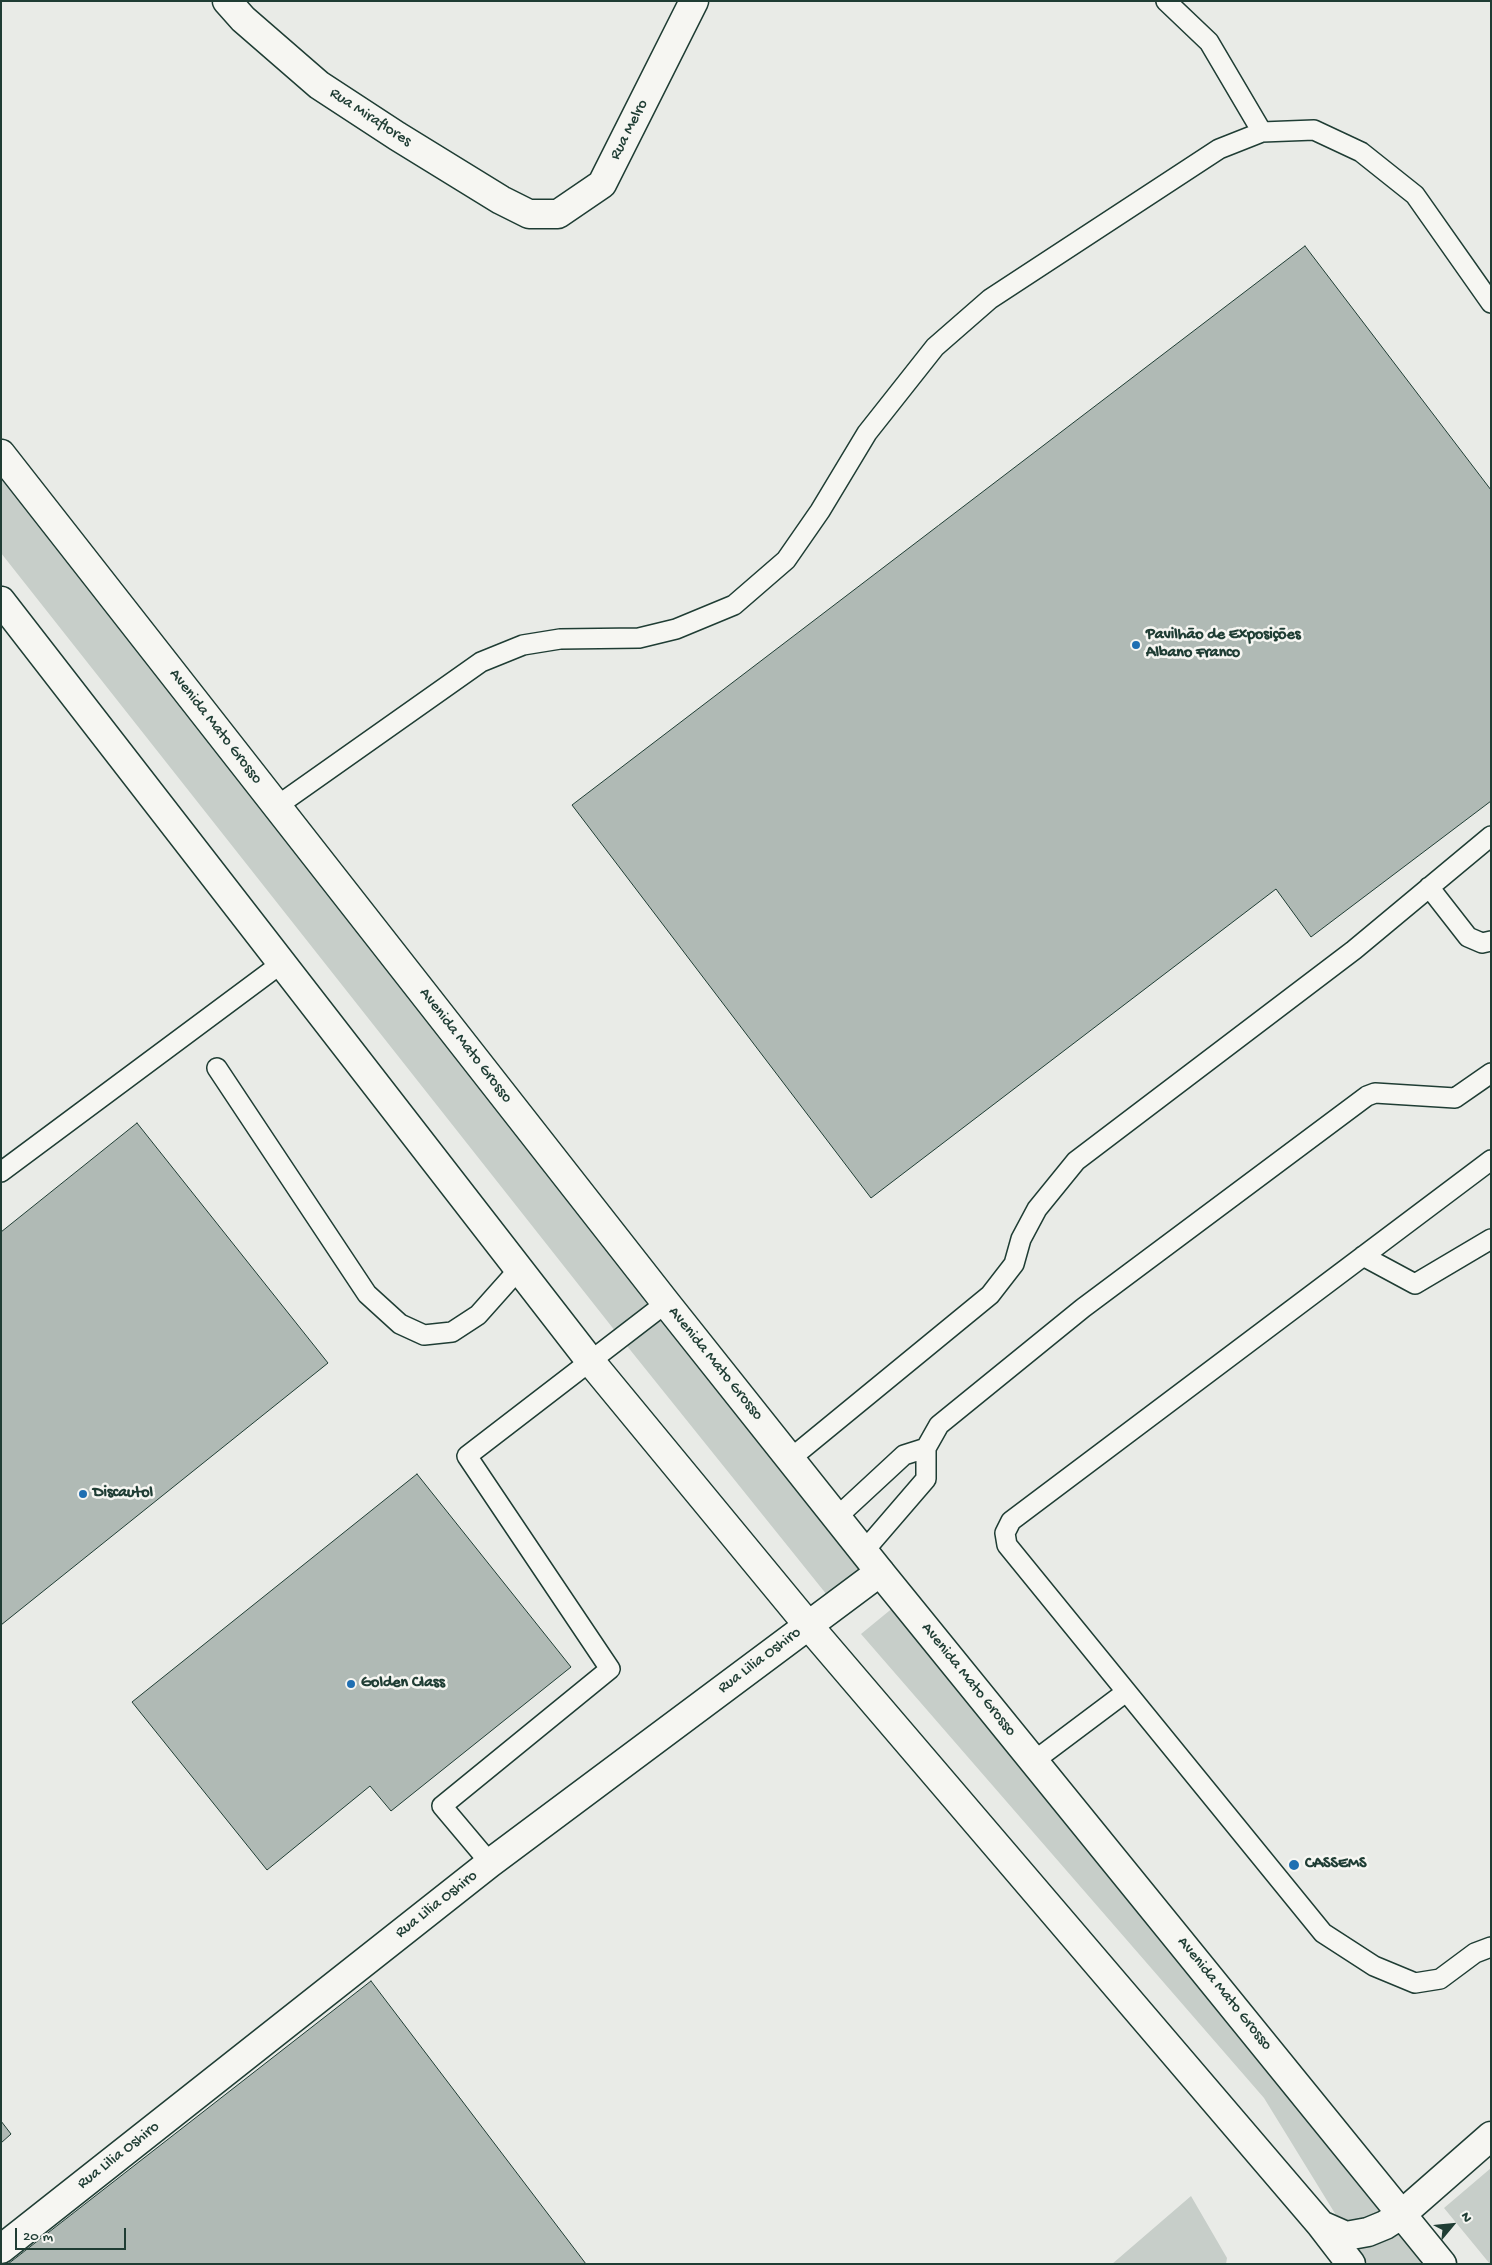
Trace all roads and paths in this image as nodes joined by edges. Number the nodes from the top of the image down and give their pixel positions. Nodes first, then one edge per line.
1 (227, 1) edge
2 (694, 1) edge
3 (1166, 1) edge
4 (1262, 132) junction
5 (529, 214) joint
6 (1491, 303) edge
7 (5, 467) edge
8 (1, 601) edge
9 (277, 806) junction
10 (1491, 836) edge
11 (1429, 886) junction
12 (1491, 941) edge
13 (282, 963) junction
14 (217, 1068) dead end
15 (1491, 1073) edge
16 (1491, 1160) edge
17 (1, 1172) edge
18 (1491, 1239) edge
19 (1363, 1256) junction
20 (519, 1269) junction
21 (666, 1303) junction
22 (591, 1362) junction
23 (926, 1448) junction
24 (790, 1459) junction
25 (837, 1517) junction
26 (872, 1562) junction
27 (808, 1625) junction
28 (1126, 1692) junction
29 (1034, 1761) junction
30 (490, 1863) junction
31 (1491, 1947) edge
32 (1491, 2136) edge
33 (1402, 2214) junction
34 (1321, 2225) junction
35 (1, 2249) edge
36 (1351, 2264) edge
37 (1442, 2264) edge

1 - 5 main road, Rua Miraflores
2 - 5 main road, Rua Melro
3 - 4 lane
4 - 6 lane
4 - 9 lane
7 - 9 main road, Avenida Mato Grosso
8 - 13 main road
9 - 21 main road, Avenida Mato Grosso
10 - 11 lane
11 - 12 lane
11 - 24 lane
13 - 17 lane
13 - 20 main road
14 - 20 lane
15 - 23 lane
16 - 19 lane
18 - 19 lane
19 - 28 lane
20 - 22 main road
21 - 22 lane
21 - 24 main road, Avenida Mato Grosso
22 - 27 main road
22 - 30 lane
23 - 25 lane
23 - 26 lane
24 - 25 main road, Avenida Mato Grosso
25 - 26 main road, Avenida Mato Grosso
26 - 27 main road, Rua Lilia Oshiro
26 - 29 main road, Avenida Mato Grosso
27 - 30 main road, Rua Lilia Oshiro
27 - 34 main road
28 - 29 lane
28 - 31 lane
29 - 33 main road, Avenida Mato Grosso
30 - 35 main road, Rua Lilia Oshiro
32 - 33 main road
33 - 34 main road
33 - 37 main road, Avenida Mato Grosso
34 - 36 main road

